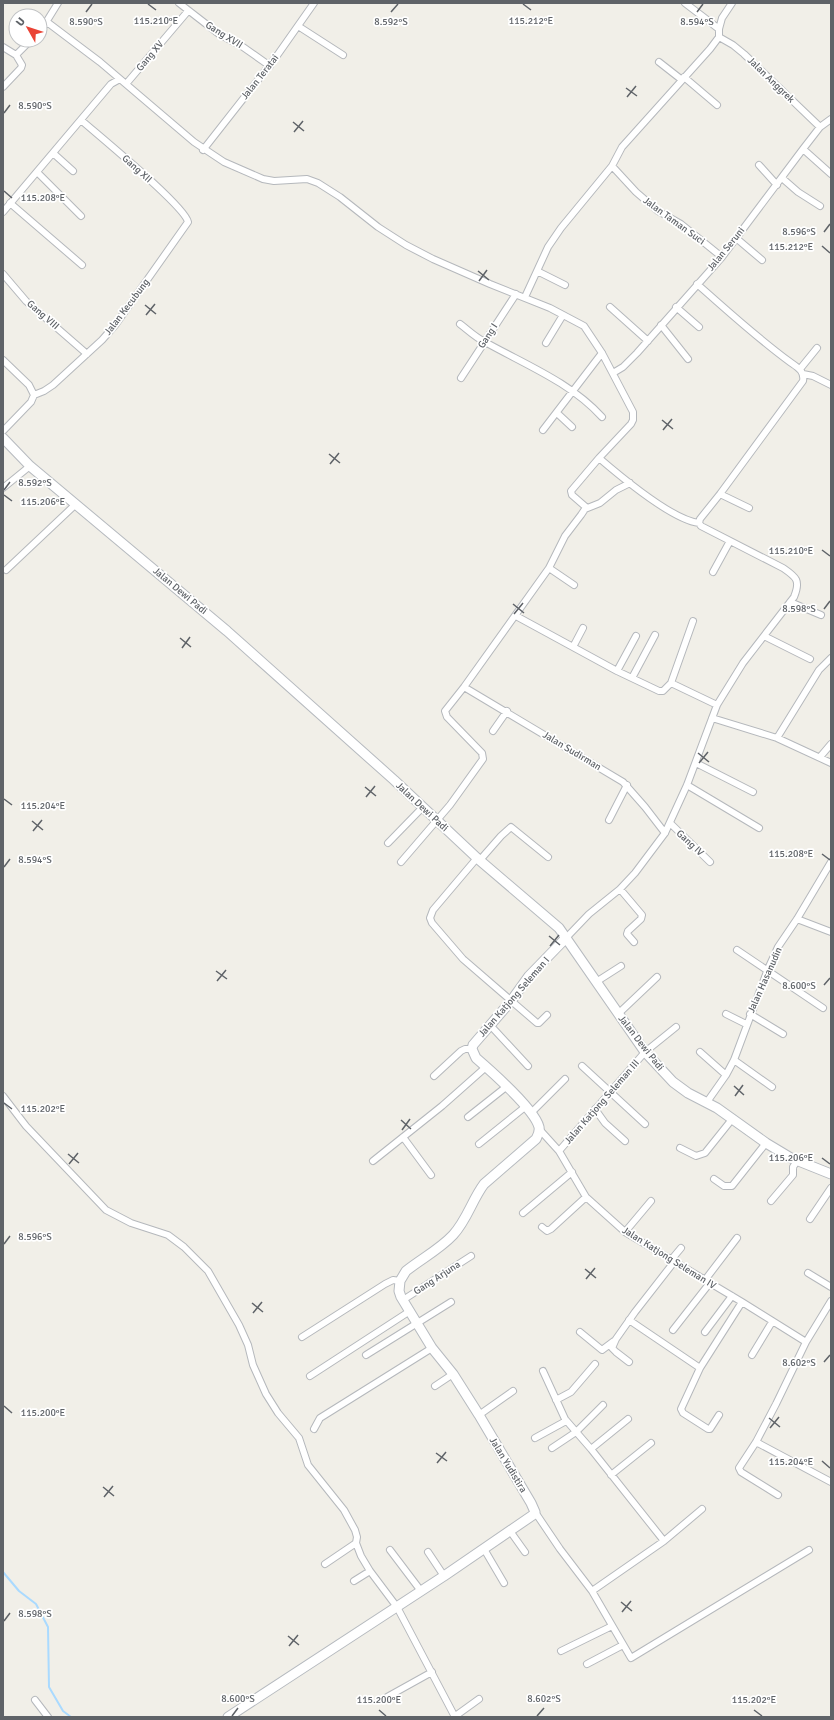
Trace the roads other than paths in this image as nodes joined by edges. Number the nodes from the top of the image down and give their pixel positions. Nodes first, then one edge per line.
1 (58, 3) edge
2 (179, 3) edge
3 (314, 3) edge
4 (685, 3) edge
5 (732, 3) edge
6 (188, 11) junction
7 (48, 20) edge
8 (48, 23) edge
9 (298, 26) junction
10 (719, 29) junction
11 (719, 37) junction
12 (3, 48) edge
13 (23, 48) edge
14 (16, 55) junction
15 (343, 55) dead end
16 (660, 62) dead end
17 (270, 66) junction
18 (120, 79) junction
19 (683, 79) junction
20 (126, 84) junction
21 (3, 87) edge
22 (717, 105) dead end
23 (831, 119) edge
24 (81, 120) junction
25 (820, 127) junction
26 (803, 149) junction
27 (204, 150) junction
28 (53, 153) junction
29 (759, 165) dead end
30 (612, 166) junction
31 (73, 171) dead end
32 (37, 172) junction
33 (831, 174) edge
34 (782, 178) junction
35 (777, 185) junction
36 (6, 206) edge
37 (820, 206) dead end
38 (81, 216) dead end
39 (188, 222) joint
40 (736, 238) junction
41 (722, 257) junction
42 (762, 260) dead end
43 (82, 265) dead end
44 (537, 271) junction
45 (3, 274) edge
46 (697, 284) junction
47 (565, 285) dead end
48 (516, 294) junction
49 (525, 297) junction
50 (610, 307) dead end
51 (676, 307) junction
52 (563, 315) junction
53 (460, 324) dead end
54 (661, 325) junction
55 (699, 328) dead end
56 (648, 341) junction
57 (484, 342) junction
58 (546, 343) dead end
59 (817, 348) dead end
60 (602, 353) junction
61 (87, 354) junction
62 (688, 359) dead end
63 (3, 360) edge
64 (801, 372) junction
65 (613, 373) junction
66 (461, 378) dead end
67 (831, 385) edge
68 (572, 390) junction
69 (34, 395) junction
70 (557, 413) junction
71 (602, 417) dead end
72 (572, 427) dead end
73 (543, 430) dead end
74 (3, 431) edge
75 (3, 438) edge
76 (599, 458) junction
77 (30, 466) junction
78 (630, 483) junction
79 (3, 488) edge
80 (720, 494) junction
81 (76, 504) junction
82 (587, 508) junction
83 (749, 508) dead end
84 (699, 523) junction
85 (730, 541) junction
86 (549, 568) junction
87 (6, 570) dead end
88 (713, 572) dead end
89 (574, 586) dead end
90 (790, 602) junction
91 (820, 615) dead end
92 (516, 616) junction
93 (693, 621) dead end
94 (583, 628) dead end
95 (655, 635) dead end
96 (636, 636) dead end
97 (764, 636) junction
98 (573, 647) junction
99 (831, 658) edge
100 (810, 659) dead end
101 (617, 671) junction
102 (632, 678) junction
103 (671, 683) junction
104 (464, 687) junction
105 (718, 706) junction
106 (507, 711) junction
107 (712, 718) junction
108 (493, 731) dead end
109 (777, 738) junction
110 (831, 744) edge
111 (820, 757) junction
112 (696, 763) junction
113 (831, 763) edge
114 (687, 785) junction
115 (627, 786) junction
116 (753, 792) dead end
117 (422, 808) junction
118 (609, 820) dead end
119 (437, 821) junction
120 (670, 823) junction
121 (759, 828) dead end
122 (665, 833) junction
123 (388, 843) dead end
124 (548, 857) dead end
125 (478, 859) junction
126 (401, 862) dead end
127 (710, 862) dead end
128 (831, 862) edge
129 (824, 874) junction
130 (831, 878) edge
131 (620, 889) junction
132 (797, 920) junction
133 (831, 932) edge
134 (566, 938) junction
135 (634, 942) dead end
136 (737, 950) dead end
137 (621, 966) dead end
138 (768, 969) junction
139 (656, 977) dead end
140 (596, 982) junction
141 (511, 1001) junction
142 (823, 1008) dead end
143 (618, 1014) junction
144 (726, 1014) dead end
145 (750, 1014) junction
146 (547, 1015) dead end
147 (746, 1024) junction
148 (490, 1025) junction
149 (676, 1027) dead end
150 (783, 1034) dead end
151 (472, 1049) junction
152 (645, 1052) junction
153 (700, 1052) dead end
154 (734, 1060) junction
155 (528, 1066) dead end
156 (582, 1066) dead end
157 (486, 1067) junction
158 (726, 1075) junction
159 (434, 1076) dead end
160 (565, 1079) dead end
161 (506, 1086) junction
162 (772, 1087) dead end
163 (609, 1092) junction
164 (3, 1096) edge
165 (707, 1102) junction
166 (595, 1108) junction
167 (528, 1110) junction
168 (468, 1117) dead end
169 (733, 1118) junction
170 (645, 1124) dead end
171 (540, 1130) junction
172 (403, 1137) junction
173 (625, 1141) dead end
174 (766, 1143) junction
175 (479, 1144) dead end
176 (680, 1148) dead end
177 (559, 1151) junction
178 (373, 1161) dead end
179 (797, 1161) junction
180 (572, 1172) junction
181 (831, 1174) edge
182 (431, 1175) dead end
183 (714, 1179) dead end
184 (831, 1188) edge
185 (586, 1197) junction
186 (651, 1201) dead end
187 (771, 1201) dead end
188 (523, 1213) dead end
189 (810, 1219) dead end
190 (542, 1228) dead end
191 (625, 1232) junction
192 (737, 1238) dead end
193 (681, 1248) dead end
194 (471, 1256) dead end
195 (673, 1261) junction
196 (808, 1273) dead end
197 (400, 1281) junction
198 (707, 1282) junction
199 (831, 1287) edge
200 (732, 1296) junction
201 (403, 1300) junction
202 (450, 1302) dead end
203 (742, 1302) junction
204 (831, 1302) edge
205 (410, 1311) junction
206 (630, 1320) junction
207 (772, 1322) junction
208 (417, 1323) junction
209 (673, 1330) dead end
210 (580, 1332) dead end
211 (705, 1332) dead end
212 (302, 1337) dead end
213 (616, 1340) junction
214 (806, 1342) junction
215 (432, 1348) junction
216 (366, 1355) dead end
217 (752, 1355) dead end
218 (629, 1362) dead end
219 (595, 1364) dead end
220 (700, 1368) junction
221 (544, 1371) dead end
222 (452, 1374) junction
223 (310, 1376) dead end
224 (435, 1386) dead end
225 (513, 1391) dead end
226 (556, 1400) junction
227 (603, 1405) dead end
228 (479, 1415) junction
229 (719, 1415) dead end
230 (628, 1419) dead end
231 (566, 1421) junction
232 (314, 1429) dead end
233 (576, 1432) junction
234 (535, 1438) dead end
235 (756, 1442) junction
236 (651, 1443) dead end
237 (552, 1448) dead end
238 (591, 1449) junction
239 (611, 1475) junction
240 (831, 1482) edge
241 (778, 1495) dead end
242 (702, 1509) dead end
243 (535, 1512) junction
244 (510, 1532) junction
245 (664, 1541) junction
246 (356, 1543) junction
247 (484, 1549) junction
248 (390, 1550) dead end
249 (809, 1550) dead end
250 (428, 1552) dead end
251 (525, 1552) dead end
252 (325, 1564) dead end
253 (370, 1571) junction
254 (444, 1576) junction
255 (354, 1581) dead end
256 (504, 1583) dead end
257 (592, 1591) junction
258 (421, 1592) junction
259 (397, 1607) junction
260 (612, 1626) junction
261 (623, 1645) junction
262 (561, 1651) dead end
263 (587, 1664) dead end
264 (432, 1672) junction
265 (387, 1697) dead end
266 (479, 1699) dead end
267 (35, 1700) dead end
268 (48, 1717) edge
269 (228, 1717) edge
270 (455, 1717) edge

1 - 7 street
2 - 6 street, Gang XVII
3 - 9 street, Jalan Teratai
4 - 10 street
5 - 10 street
6 - 17 street, Gang XVII
6 - 20 street, Gang XV
8 - 18 street
9 - 15 street
9 - 17 street, Jalan Teratai
10 - 11 street
11 - 19 street
11 - 25 street, Jalan Anggrek
12 - 14 street
13 - 14 street
14 - 21 street
16 - 19 street
17 - 27 street, Jalan Teratai
18 - 20 street
18 - 24 street
19 - 22 street
19 - 30 street
20 - 27 street
23 - 25 street, Jalan Seruni
24 - 28 street
24 - 39 street, Gang XII
25 - 26 street, Jalan Seruni
26 - 33 street
26 - 34 street, Jalan Seruni
27 - 48 street
28 - 31 street
28 - 32 street
29 - 35 street
30 - 41 street, Jalan Taman Suci
30 - 44 street
32 - 36 street
32 - 38 street
34 - 35 street, Jalan Seruni
34 - 37 street
35 - 40 street, Jalan Seruni
36 - 43 street
39 - 61 street, Jalan Kecubung
40 - 41 street, Jalan Seruni
40 - 42 street
41 - 46 street, Jalan Seruni
44 - 47 street
44 - 49 street
45 - 61 street, Gang VIII
46 - 51 street, Jalan Seruni
46 - 64 street
48 - 49 street
48 - 57 street, Gang I
49 - 52 street
50 - 56 street
51 - 54 street, Jalan Seruni
51 - 55 street
52 - 58 street
52 - 60 street
53 - 57 street
54 - 56 street, Jalan Seruni
54 - 62 street
56 - 65 street, Jalan Seruni
57 - 66 street, Gang I
57 - 68 street
59 - 64 street
60 - 65 street
60 - 68 street
61 - 69 street, Jalan Kecubung
63 - 69 street
64 - 67 street
64 - 80 street
65 - 76 street
68 - 70 street
68 - 71 street
69 - 74 street
70 - 72 street
70 - 73 street
75 - 77 street, Jalan Dewi Padi
76 - 78 street
76 - 82 street
77 - 79 street
77 - 81 street, Jalan Dewi Padi
78 - 82 street
78 - 84 street
80 - 83 street
80 - 84 street
81 - 87 street
81 - 117 street, Jalan Dewi Padi
82 - 86 street
84 - 85 street
85 - 88 street
85 - 90 street
86 - 89 street
86 - 92 street
90 - 91 street
90 - 97 street
92 - 98 street
92 - 104 street
93 - 103 street
94 - 98 street
95 - 102 street
96 - 101 street
97 - 100 street
97 - 105 street
98 - 101 street
99 - 109 street
101 - 102 street
102 - 103 street
103 - 105 street
104 - 106 street, Jalan Sudirman
104 - 119 street
105 - 107 street
106 - 108 street
106 - 115 street, Jalan Sudirman
107 - 109 street
107 - 112 street
109 - 111 street
110 - 111 street
111 - 113 street
112 - 114 street
112 - 116 street
114 - 120 street
114 - 121 street
115 - 118 street
115 - 122 street, Jalan Sudirman
117 - 119 street, Jalan Dewi Padi
117 - 123 street
119 - 125 street, Jalan Dewi Padi
119 - 126 street
120 - 122 street
120 - 127 street, Gang IV
122 - 131 street
124 - 125 street
125 - 134 street, Jalan Dewi Padi
125 - 141 street
128 - 129 street, Jalan Hasanudin
129 - 130 street
129 - 132 street, Jalan Hasanudin
131 - 134 street
131 - 135 street
132 - 133 street
132 - 138 street, Jalan Hasanudin
134 - 140 street, Jalan Dewi Padi
134 - 141 street, Jalan Katjong Seleman I
136 - 138 street
137 - 140 street
138 - 142 street
138 - 145 street, Jalan Hasanudin
139 - 143 street
140 - 143 street, Jalan Dewi Padi
141 - 146 street
141 - 148 street, Jalan Katjong Seleman I
143 - 152 street, Jalan Dewi Padi
144 - 147 street
145 - 147 street, Jalan Hasanudin
145 - 150 street
147 - 154 street, Jalan Hasanudin
148 - 151 street, Jalan Katjong Seleman I
148 - 155 street
149 - 152 street, Jalan Katjong Seleman III
151 - 157 street
151 - 159 street
152 - 163 street, Jalan Katjong Seleman III
152 - 165 street, Jalan Dewi Padi
153 - 158 street
154 - 158 street, Jalan Hasanudin
154 - 162 street
156 - 163 street
157 - 161 street
157 - 172 street
158 - 165 street, Jalan Hasanudin
160 - 167 street
161 - 167 street
161 - 168 street
163 - 166 street, Jalan Katjong Seleman III
163 - 170 street
164 - 246 street
165 - 169 street, Jalan Dewi Padi
166 - 173 street
166 - 177 street, Jalan Katjong Seleman III
167 - 171 street
167 - 175 street
169 - 174 street, Jalan Dewi Padi
169 - 176 street
171 - 177 street, Jalan Katjong Seleman IV
171 - 197 street
172 - 178 street
172 - 182 street
174 - 179 street, Jalan Dewi Padi
174 - 183 street
177 - 180 street, Jalan Katjong Seleman IV
179 - 181 street, Jalan Dewi Padi
179 - 187 street
180 - 185 street, Jalan Katjong Seleman IV
180 - 188 street
184 - 189 street
185 - 190 street
185 - 191 street, Jalan Katjong Seleman IV
186 - 191 street
191 - 195 street, Jalan Katjong Seleman IV
192 - 198 street
193 - 195 street
194 - 201 street, Gang Arjuna
195 - 198 street, Jalan Katjong Seleman IV
195 - 206 street
196 - 199 street
197 - 201 street, Jalan Yudistira
197 - 212 street
198 - 200 street, Jalan Katjong Seleman IV
198 - 209 street
200 - 203 street, Jalan Katjong Seleman IV
200 - 211 street
201 - 205 street, Jalan Yudistira
202 - 208 street
203 - 207 street, Jalan Katjong Seleman IV
203 - 220 street
204 - 214 street
205 - 208 street, Jalan Yudistira
205 - 223 street
206 - 213 street
206 - 220 street
207 - 214 street, Jalan Katjong Seleman IV
207 - 217 street
208 - 215 street, Jalan Yudistira
208 - 216 street
210 - 213 street
213 - 218 street
214 - 235 street
215 - 222 street, Jalan Yudistira
215 - 232 street
219 - 226 street
220 - 229 street
221 - 226 street
222 - 224 street
222 - 228 street, Jalan Yudistira
225 - 228 street
226 - 231 street
227 - 233 street
228 - 243 street, Jalan Yudistira
230 - 238 street
231 - 233 street
231 - 234 street
233 - 237 street
233 - 238 street
235 - 240 street
235 - 241 street
236 - 239 street
238 - 239 street
239 - 245 street
242 - 245 street
243 - 244 street
243 - 257 street
244 - 247 street
244 - 251 street
245 - 257 street
246 - 252 street
246 - 253 street
247 - 254 street
247 - 256 street
248 - 258 street
249 - 261 street
250 - 254 street
253 - 255 street
253 - 259 street
254 - 258 street
257 - 260 street
258 - 259 street
259 - 264 street
259 - 269 street
260 - 261 street
260 - 262 street
261 - 263 street
264 - 265 street
264 - 270 street
266 - 270 street
267 - 268 street

